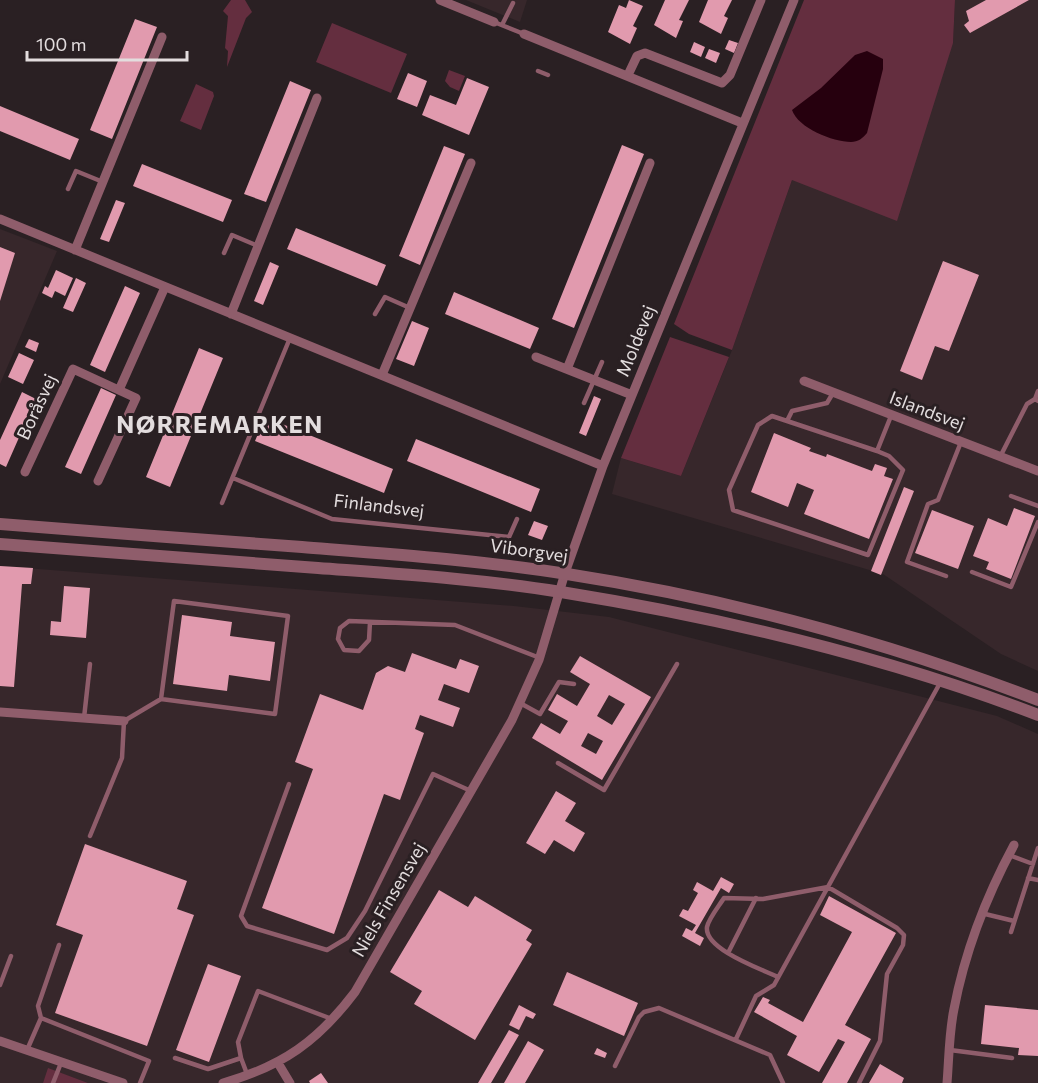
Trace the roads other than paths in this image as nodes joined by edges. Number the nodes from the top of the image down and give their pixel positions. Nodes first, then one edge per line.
1 (440, 0) edge
2 (761, 0) edge
3 (794, 0) edge
4 (513, 3) dead end
5 (498, 23) junction
6 (524, 34) joint
7 (162, 38) dead end
8 (538, 71) dead end
9 (548, 75) dead end
10 (628, 75) junction
11 (318, 98) dead end
12 (742, 123) junction
13 (471, 163) dead end
14 (650, 163) dead end
15 (103, 182) junction
16 (68, 189) dead end
17 (0, 219) edge
18 (258, 246) junction
19 (75, 250) junction
20 (224, 253) dead end
21 (165, 287) junction
22 (410, 308) junction
23 (231, 314) junction
24 (375, 314) dead end
25 (290, 338) junction
26 (536, 357) dead end
27 (602, 363) dead end
28 (567, 369) junction
29 (382, 375) junction
30 (594, 380) junction
31 (804, 381) dead end
32 (119, 390) junction
33 (1038, 391) edge
34 (833, 393) junction
35 (632, 395) junction
36 (1036, 400) edge
37 (585, 403) dead end
38 (891, 416) junction
39 (786, 421) junction
40 (961, 442) junction
41 (877, 451) junction
42 (1000, 457) junction
43 (603, 466) junction
44 (1038, 471) edge
45 (25, 472) dead end
46 (233, 478) junction
47 (98, 482) dead end
48 (1011, 496) dead end
49 (222, 503) dead end
50 (1038, 506) edge
51 (517, 519) dead end
52 (1038, 522) edge
53 (0, 524) edge
54 (0, 544) edge
55 (972, 572) dead end
56 (565, 573) junction
57 (946, 576) dead end
58 (559, 592) junction
59 (370, 622) junction
60 (540, 658) junction
61 (90, 664) dead end
62 (677, 664) dead end
63 (941, 680) junction
64 (574, 684) dead end
65 (161, 699) junction
66 (1038, 700) edge
67 (520, 703) junction
68 (0, 712) edge
69 (1038, 715) edge
70 (84, 718) junction
71 (124, 721) junction
72 (558, 762) dead end
73 (289, 784) dead end
74 (471, 791) junction
75 (90, 836) dead end
76 (1014, 845) dead end
77 (1038, 848) edge
78 (1009, 855) junction
79 (1033, 864) junction
80 (1028, 878) junction
81 (1038, 880) edge
82 (828, 887) junction
83 (756, 898) junction
84 (981, 913) junction
85 (1014, 921) junction
86 (1011, 932) dead end
87 (58, 945) dead end
88 (728, 953) junction
89 (11, 956) dead end
90 (778, 977) junction
91 (0, 985) edge
92 (41, 1018) junction
93 (334, 1020) junction
94 (736, 1039) junction
95 (0, 1041) edge
96 (27, 1050) junction
97 (950, 1050) junction
98 (175, 1058) dead end
99 (241, 1058) junction
100 (1012, 1058) dead end
101 (61, 1063) junction
102 (278, 1063) junction
103 (615, 1066) dead end
104 (247, 1076) junction
105 (53, 1083) edge
106 (123, 1083) edge
107 (140, 1083) edge
108 (223, 1083) edge
109 (290, 1083) edge
110 (783, 1083) edge
111 (859, 1083) edge
112 (947, 1083) edge

1 - 5 street
2 - 10 street
3 - 12 street, Moldevej
4 - 5 lane
5 - 6 lane
6 - 10 street
7 - 15 street
8 - 9 lane
10 - 12 street
11 - 18 street
12 - 35 street, Moldevej
13 - 22 street
14 - 28 street
15 - 16 lane
15 - 19 street
17 - 19 street
18 - 20 lane
18 - 23 street
19 - 21 street
21 - 23 street
21 - 32 street
22 - 24 lane
22 - 29 street
23 - 25 street
25 - 29 street
25 - 46 lane
26 - 28 street
27 - 30 lane
28 - 30 street
29 - 43 street
30 - 35 street
30 - 37 lane
31 - 34 street, Islandsvej
32 - 45 street, Boråsvej
32 - 47 street
33 - 36 lane
34 - 38 street, Islandsvej
34 - 39 lane
35 - 43 street, Moldevej
36 - 42 lane
38 - 40 street, Islandsvej
38 - 41 lane
39 - 41 lane
39 - 41 lane
40 - 42 street, Islandsvej
40 - 57 lane
42 - 44 street, Islandsvej
43 - 56 street, Moldevej
46 - 49 lane
46 - 51 lane, Finlandsvej
48 - 50 lane
52 - 55 lane
53 - 56 street, Viborgvej
54 - 58 street, Viborgvej
56 - 58 street, Niels Finsensvej
56 - 66 street, Viborgvej
58 - 60 street, Niels Finsensvej
58 - 63 street, Viborgvej
59 - 59 lane
59 - 60 lane
60 - 67 street, Niels Finsensvej
61 - 70 lane
62 - 72 lane
63 - 69 street, Viborgvej
63 - 82 lane
64 - 67 lane
65 - 65 lane
65 - 71 lane
67 - 74 street, Niels Finsensvej
68 - 70 street
70 - 71 street
71 - 75 lane
73 - 74 lane
74 - 93 street, Niels Finsensvej
76 - 78 street
77 - 79 lane
78 - 79 lane
78 - 84 street
79 - 80 lane
80 - 81 lane
80 - 85 lane
82 - 83 lane
82 - 90 lane
82 - 111 lane
83 - 88 lane
83 - 88 lane
84 - 85 lane
84 - 97 street
85 - 86 lane
87 - 92 lane
88 - 90 lane
89 - 91 lane
90 - 94 lane
92 - 96 lane
92 - 107 lane
93 - 99 lane
93 - 102 street, Niels Finsensvej
94 - 103 lane
94 - 110 lane
95 - 96 street
96 - 101 street
97 - 100 lane
97 - 112 street
98 - 99 lane
99 - 104 lane
101 - 105 lane
101 - 106 street
102 - 104 street, Niels Finsensvej
102 - 109 street
104 - 108 street, Niels Finsensvej

